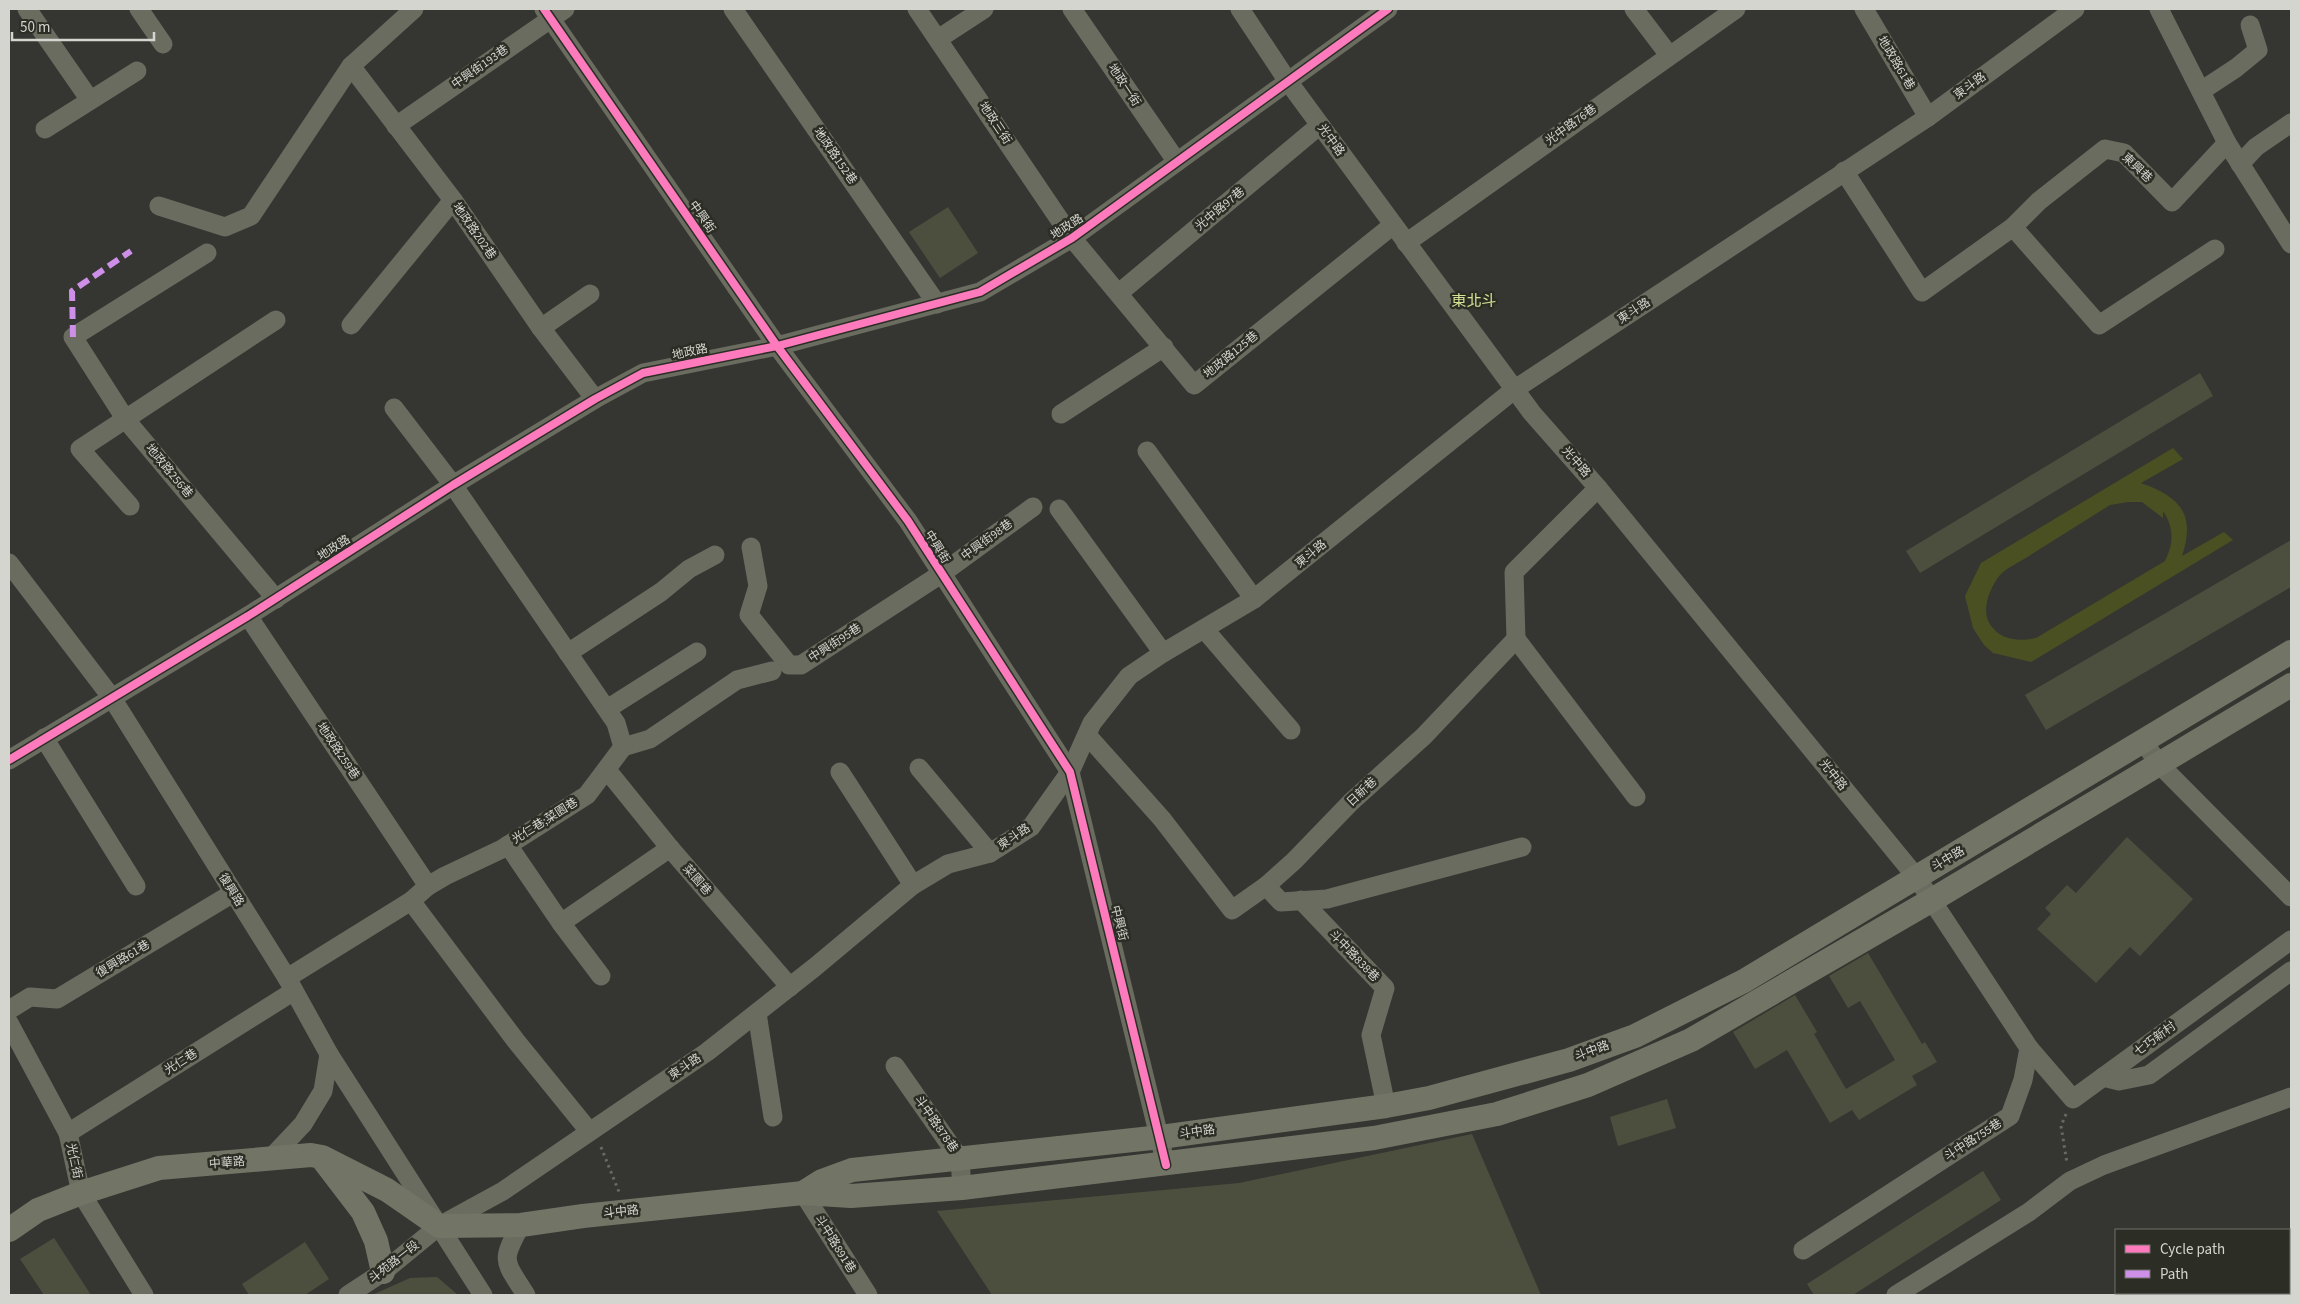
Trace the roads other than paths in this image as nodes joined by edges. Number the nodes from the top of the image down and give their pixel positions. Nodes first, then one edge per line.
1 (27, 9) edge
2 (139, 9) edge
3 (414, 9) edge
4 (733, 9) edge
5 (917, 9) edge
6 (984, 9) edge
7 (1072, 9) edge
8 (1240, 9) edge
9 (1388, 9) edge
10 (1634, 9) edge
11 (1736, 9) edge
12 (1864, 9) edge
13 (2075, 9) edge
14 (2159, 9) edge
15 (553, 12) edge
16 (2250, 24) dead end
17 (938, 39) junction
18 (163, 44) dead end
19 (1669, 55) junction
20 (350, 66) junction
21 (137, 71) dead end
22 (1287, 80) junction
23 (2200, 91) junction
24 (90, 100) junction
25 (1928, 117) junction
26 (2291, 123) edge
27 (1320, 125) junction
28 (396, 126) junction
29 (45, 129) dead end
30 (2228, 143) junction
31 (1177, 162) junction
32 (2240, 164) junction
33 (1844, 171) junction
34 (452, 200) junction
35 (159, 206) dead end
36 (1393, 225) junction
37 (2013, 227) junction
38 (1072, 238) junction
39 (1406, 243) junction
40 (2291, 244) edge
41 (2215, 249) dead end
42 (207, 253) dead end
43 (1119, 293) junction
44 (590, 294) dead end
45 (937, 304) junction
46 (276, 320) dead end
47 (351, 325) dead end
48 (541, 328) junction
49 (777, 346) junction
50 (1164, 347) junction
51 (1515, 389) junction
52 (595, 399) junction
53 (394, 408) dead end
54 (1061, 414) dead end
55 (126, 420) junction
56 (1147, 450) dead end
57 (453, 484) junction
58 (1598, 488) junction
59 (130, 506) dead end
60 (1033, 507) dead end
61 (1059, 509) dead end
62 (751, 547) dead end
63 (715, 554) dead end
64 (9, 563) edge
65 (941, 574) junction
66 (276, 599) junction
67 (1254, 599) junction
68 (248, 616) junction
69 (1205, 630) junction
70 (1516, 639) junction
71 (697, 652) dead end
72 (1163, 652) junction
73 (2291, 652) edge
74 (568, 653) junction
75 (772, 671) dead end
76 (2291, 685) edge
77 (112, 698) junction
78 (607, 709) junction
79 (1291, 730) dead end
80 (1087, 735) junction
81 (44, 738) junction
82 (2143, 741) junction
83 (622, 747) junction
84 (9, 760) edge
85 (2159, 764) junction
86 (919, 768) dead end
87 (607, 770) junction
88 (840, 772) dead end
89 (1070, 772) junction
90 (1636, 797) dead end
91 (508, 845) junction
92 (1522, 847) dead end
93 (670, 848) junction
94 (990, 853) junction
95 (1917, 878) junction
96 (913, 885) junction
97 (136, 886) dead end
98 (428, 886) junction
99 (1266, 886) junction
100 (233, 893) junction
101 (2291, 897) edge
102 (1301, 900) junction
103 (1932, 900) junction
104 (412, 901) junction
105 (561, 923) junction
106 (2291, 940) edge
107 (2291, 971) edge
108 (601, 976) dead end
109 (1744, 981) junction
110 (290, 985) junction
111 (790, 987) junction
112 (1757, 1002) junction
113 (9, 1010) edge
114 (756, 1013) junction
115 (9, 1023) edge
116 (2029, 1048) junction
117 (329, 1054) junction
118 (895, 1066) dead end
119 (2103, 1077) junction
120 (2291, 1097) edge
121 (1386, 1106) junction
122 (773, 1117) dead end
123 (592, 1129) junction
124 (68, 1133) junction
125 (1161, 1137) junction
126 (322, 1157) junction
127 (270, 1159) junction
128 (960, 1159) junction
129 (1166, 1165) junction
130 (962, 1188) junction
131 (81, 1193) junction
132 (803, 1193) junction
133 (521, 1225) junction
134 (439, 1226) junction
135 (9, 1230) edge
136 (1803, 1250) dead end
137 (383, 1272) junction
138 (144, 1295) edge
139 (348, 1295) edge
140 (483, 1295) edge
141 (526, 1295) edge
142 (868, 1295) edge
143 (1896, 1295) edge

1 - 24 street
2 - 18 street
3 - 20 street
4 - 45 street, 地政路152巷
5 - 17 street, 地政三街
6 - 17 street
7 - 31 street, 地政一街
8 - 22 street, 光中路
9 - 22 street, 地政路
10 - 19 street
11 - 19 street, 光中路76巷
12 - 25 street, 地政路61巷
13 - 25 street, 東斗路
14 - 23 street
15 - 28 street, 中興街193巷
15 - 49 street, 中興街
16 - 23 street
17 - 38 street, 地政三街
19 - 39 street, 光中路76巷
20 - 28 street, 地政路202巷
20 - 35 street
21 - 24 street
22 - 27 street, 光中路
22 - 31 street, 地政路
23 - 30 street
24 - 29 street
25 - 33 street, 東斗路
26 - 32 street
27 - 36 street, 光中路
27 - 43 street, 光中路97巷
28 - 34 street, 地政路202巷
30 - 32 street
30 - 37 street, 東興巷
31 - 38 street, 地政路
32 - 40 street
33 - 37 street, 東興巷
33 - 51 street, 東斗路
34 - 47 street
34 - 48 street, 地政路202巷
36 - 39 street, 光中路
36 - 50 street, 地政路125巷
37 - 41 street
38 - 43 street, 地政路125巷
38 - 45 street, 地政路
39 - 51 street, 光中路
42 - 55 street, 地政路256巷
43 - 50 street, 地政路125巷
44 - 48 street
45 - 49 street, 地政路
46 - 55 street
48 - 52 street, 地政路202巷
49 - 52 street, 地政路
49 - 65 street, 中興街
50 - 54 street
51 - 58 street, 光中路
51 - 67 street, 東斗路
52 - 57 street, 地政路
53 - 57 street
55 - 59 street
55 - 66 street, 地政路256巷
56 - 67 street
57 - 66 street, 地政路
57 - 74 street
58 - 70 street
58 - 95 street, 光中路
60 - 65 street, 中興街98巷
61 - 72 street
62 - 65 street, 中興街95巷
63 - 74 street
64 - 77 street, 復興路
65 - 89 street, 中興街
66 - 68 street, 地政路
67 - 69 street, 東斗路
68 - 77 street, 地政路
68 - 98 street, 地政路259巷
69 - 72 street, 東斗路
69 - 79 street
70 - 90 street
70 - 99 street, 日新巷
71 - 78 street
72 - 80 street, 東斗路
73 - 82 main road, 斗中路
74 - 78 street
75 - 83 street
76 - 85 main road, 斗中路
77 - 81 street, 地政路
77 - 100 street, 復興路
78 - 83 street
80 - 89 street, 東斗路
80 - 99 street, 日新巷
81 - 84 street, 地政路
81 - 97 street
82 - 85 street
82 - 95 main road, 斗中路
83 - 87 street, 光仁巷;菜園巷
85 - 101 street
85 - 103 main road, 斗中路
86 - 94 street
87 - 91 street, 光仁巷;菜園巷
87 - 93 street, 菜園巷
88 - 96 street
89 - 94 street, 東斗路
89 - 125 street, 中興街
91 - 98 street, 光仁巷;菜園巷
91 - 105 street
92 - 102 street
93 - 105 street
93 - 111 street, 菜園巷
94 - 96 street, 東斗路
95 - 103 street, 光中路
95 - 109 main road, 斗中路
96 - 111 street, 東斗路
98 - 104 street, 光仁巷;菜園巷
99 - 102 street
100 - 110 street, 復興路
100 - 113 street, 復興路61巷
102 - 121 street, 斗中路838巷
103 - 112 main road, 斗中路
103 - 116 street
104 - 110 street, 光仁巷;菜園巷
104 - 123 street
105 - 108 street
106 - 119 street, 七巧新村
107 - 119 street
109 - 112 main road
109 - 121 main road, 斗中路
110 - 117 street, 復興路
110 - 124 street, 光仁巷
111 - 114 street, 東斗路
112 - 129 main road, 斗中路
114 - 122 street
114 - 123 street, 東斗路
115 - 124 street, 光仁街
116 - 119 street, 七巧新村
116 - 136 street, 斗中路755巷
117 - 127 street
117 - 134 street, 復興路
118 - 128 street, 斗中路878巷
120 - 143 street
121 - 125 main road, 斗中路
123 - 134 street, 東斗路
124 - 131 street, 光仁街
125 - 128 main road, 斗中路
125 - 129 street, 中興街
126 - 127 main road, 中華路
126 - 134 main road, 中華路
126 - 137 main road
127 - 131 main road, 中華路
128 - 130 street, 斗中路878巷
128 - 132 main road, 斗中路
129 - 130 main road, 斗中路
130 - 132 main road, 斗中路
131 - 135 main road, 中華路
131 - 138 street, 光仁街
132 - 133 main road, 斗中路
132 - 142 street, 斗中路891巷
133 - 134 main road, 斗中路
133 - 141 street
134 - 137 street, 斗苑路一段
134 - 140 street, 復興路
137 - 139 street, 斗苑路一段

